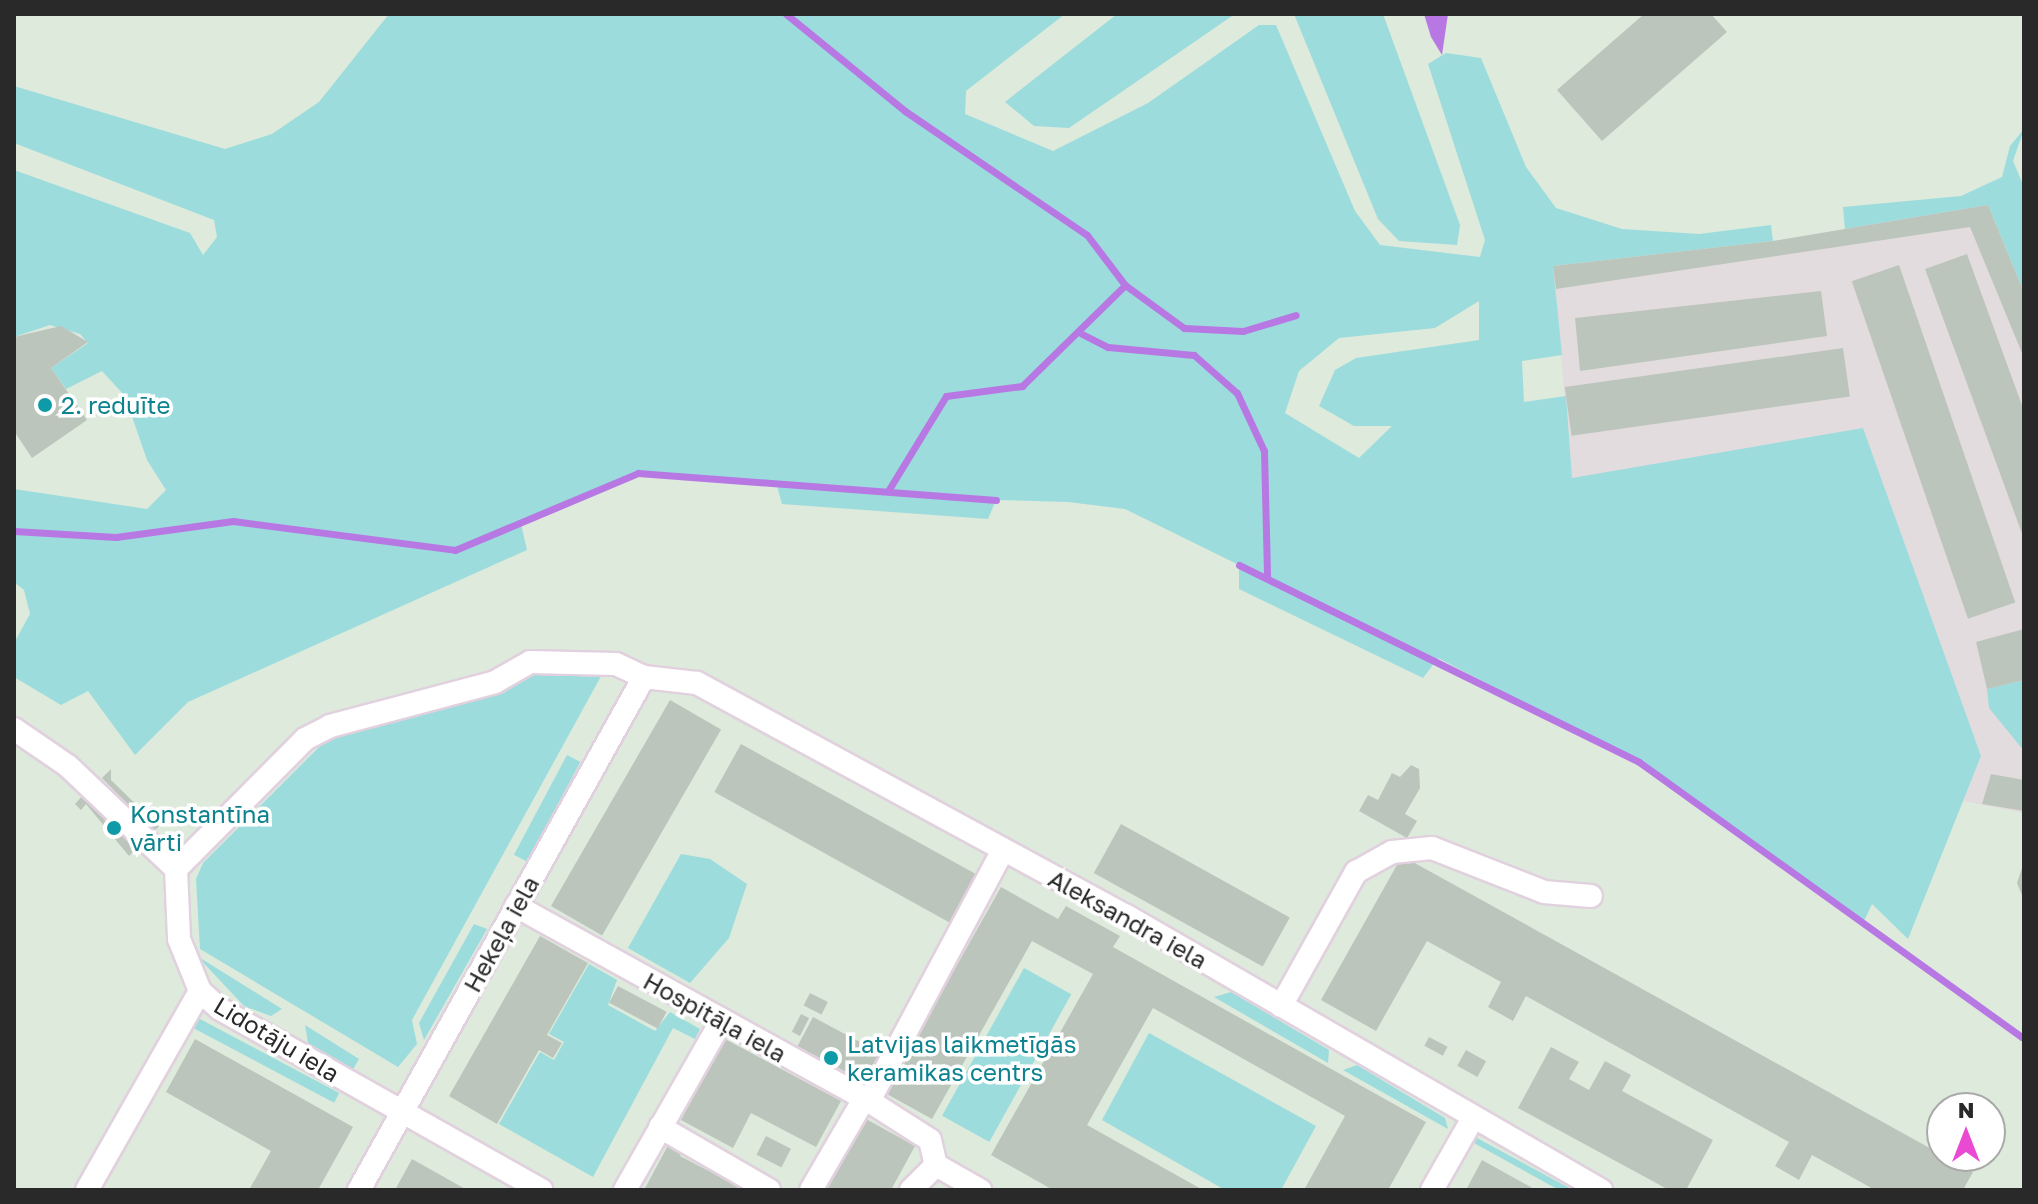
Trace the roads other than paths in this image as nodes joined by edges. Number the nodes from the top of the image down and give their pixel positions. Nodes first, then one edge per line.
1 (644, 677) junction
2 (14, 729) edge
3 (1003, 850) junction
4 (176, 869) junction
5 (1591, 896) dead end
6 (516, 906) junction
7 (200, 991) junction
8 (1281, 1006) junction
9 (722, 1020) junction
10 (866, 1100) junction
11 (402, 1112) junction
12 (1473, 1118) junction
13 (660, 1127) junction
14 (936, 1165) junction
15 (87, 1190) edge
16 (359, 1190) edge
17 (541, 1190) edge
18 (625, 1190) edge
19 (769, 1190) edge
20 (811, 1190) edge
21 (911, 1190) edge
22 (980, 1190) edge
23 (1432, 1190) edge
24 (1601, 1190) edge

1 - 3 street, Aleksandra iela
1 - 4 street, Aleksandra iela
1 - 6 street, Hekeļa iela
2 - 4 street
3 - 8 street, Aleksandra iela
3 - 10 street
4 - 7 street, Lidotāju iela
5 - 8 street
6 - 9 street, Hospitāļa iela
6 - 11 street, Hekeļa iela
7 - 11 street, Lidotāju iela
7 - 15 street
8 - 12 street, Aleksandra iela
9 - 10 street, Hospitāļa iela
9 - 13 street
10 - 14 street, Hospitāļa iela
10 - 20 street
11 - 16 street, Hekeļa iela
11 - 17 street, Lidotāju iela
12 - 23 street
12 - 24 street, Aleksandra iela
13 - 18 street
13 - 19 street
14 - 21 street
14 - 22 street

